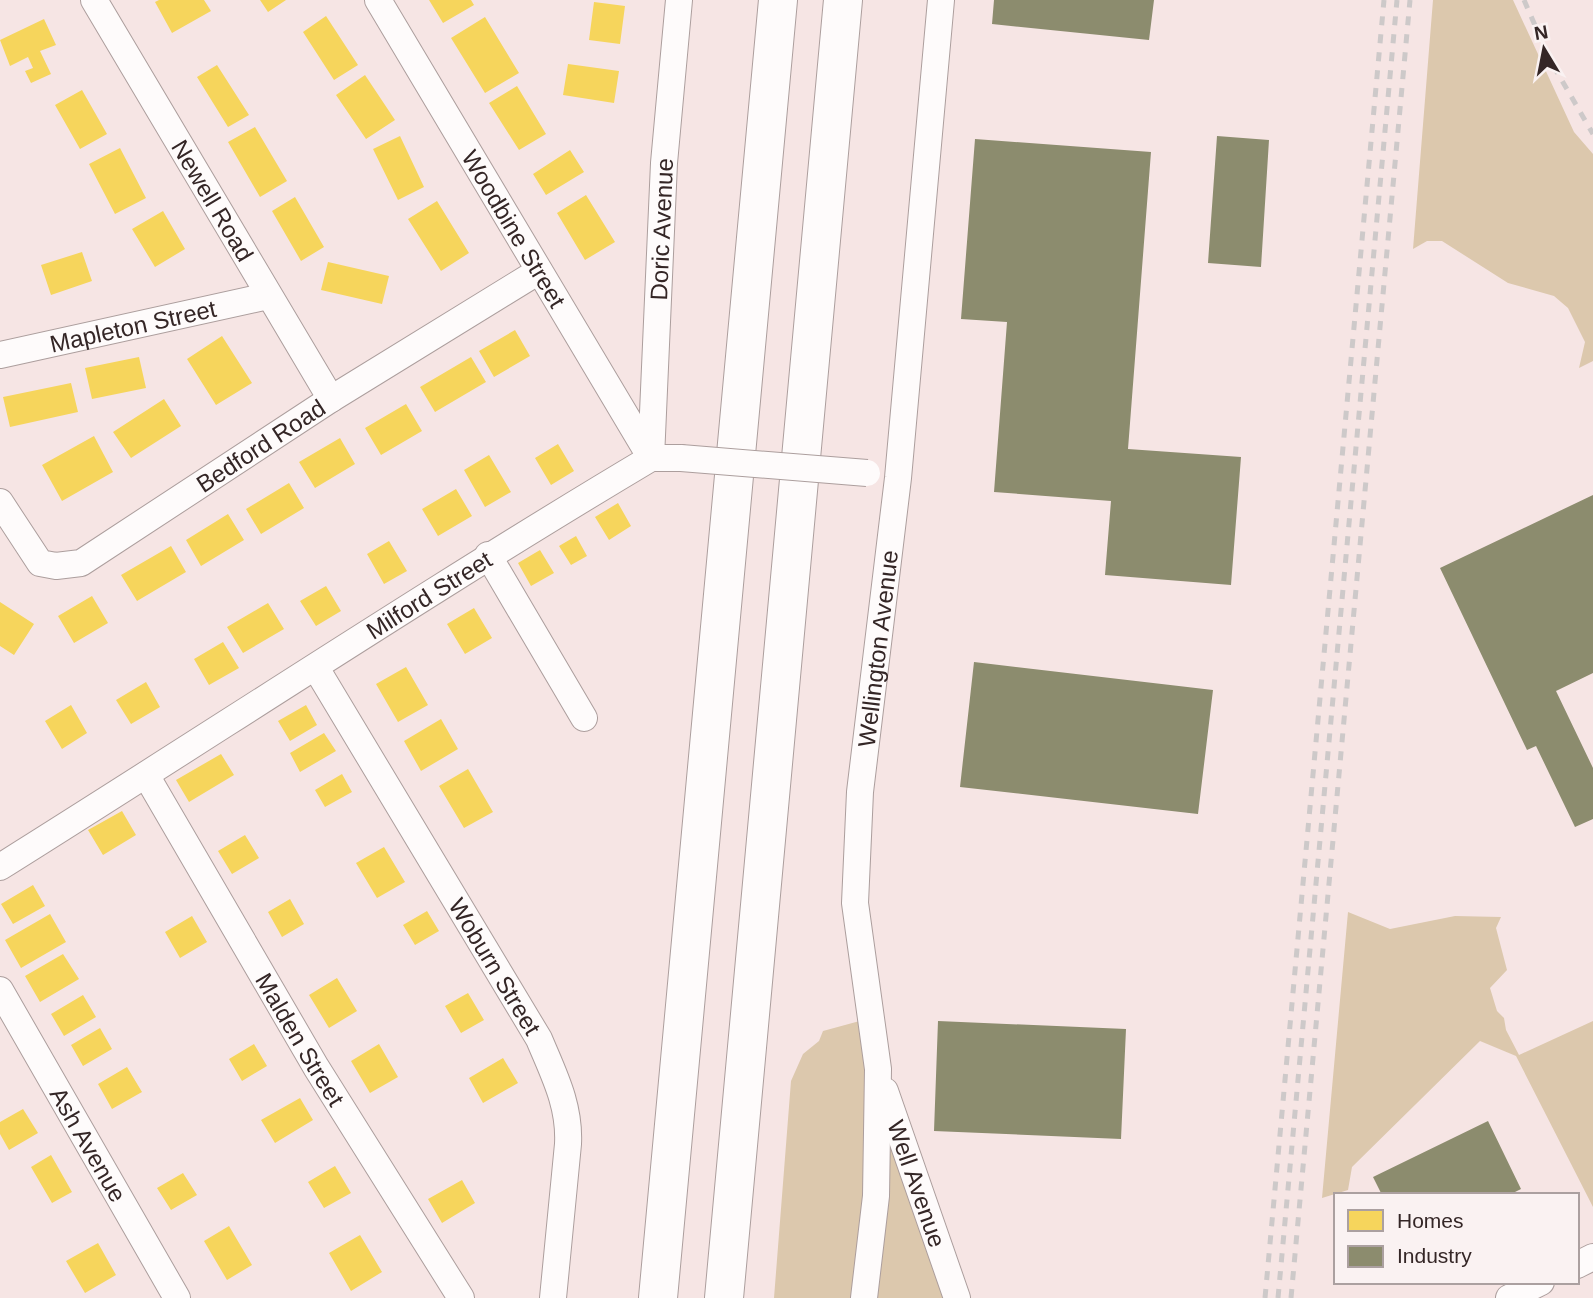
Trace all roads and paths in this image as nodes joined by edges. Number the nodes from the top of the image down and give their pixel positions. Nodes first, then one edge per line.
1 (94, 0) edge
2 (378, 0) edge
3 (678, 0) edge
4 (778, 0) edge
5 (843, 0) edge
6 (941, 0) edge
7 (539, 271) junction
8 (268, 296) junction
9 (0, 355) edge
10 (331, 400) junction
11 (651, 458) junction
12 (898, 478) junction
13 (0, 502) edge
14 (488, 555) junction
15 (316, 668) junction
16 (584, 719) dead end
17 (146, 775) junction
18 (0, 867) edge
19 (0, 990) edge
20 (878, 1069) junction
21 (1537, 1284) edge
22 (177, 1298) edge
23 (461, 1298) edge
24 (553, 1298) edge
25 (657, 1298) edge
26 (724, 1298) edge
27 (864, 1298) edge
28 (957, 1298) edge
29 (1509, 1298) edge

1 - 8 street, Newell Road
2 - 7 street, Woodbine Street
3 - 11 street, Doric Avenue
4 - 25 highway
5 - 26 highway
6 - 12 street, Wellington Avenue
7 - 10 street, Bedford Road
7 - 11 street, Woodbine Street
8 - 9 street, Mapleton Street
8 - 10 street, Newell Road
10 - 13 street, Bedford Road
11 - 12 street, bridge
11 - 14 street, Milford Street
12 - 20 street, Wellington Avenue
14 - 15 street, Milford Street
14 - 16 street
15 - 17 street, Milford Street
15 - 24 street, Woburn Street
17 - 18 street, Milford Street
17 - 23 street, Malden Street
19 - 22 street, Ash Avenue
20 - 27 street, Wellington Avenue
20 - 28 street, Well Avenue
21 - 29 street

